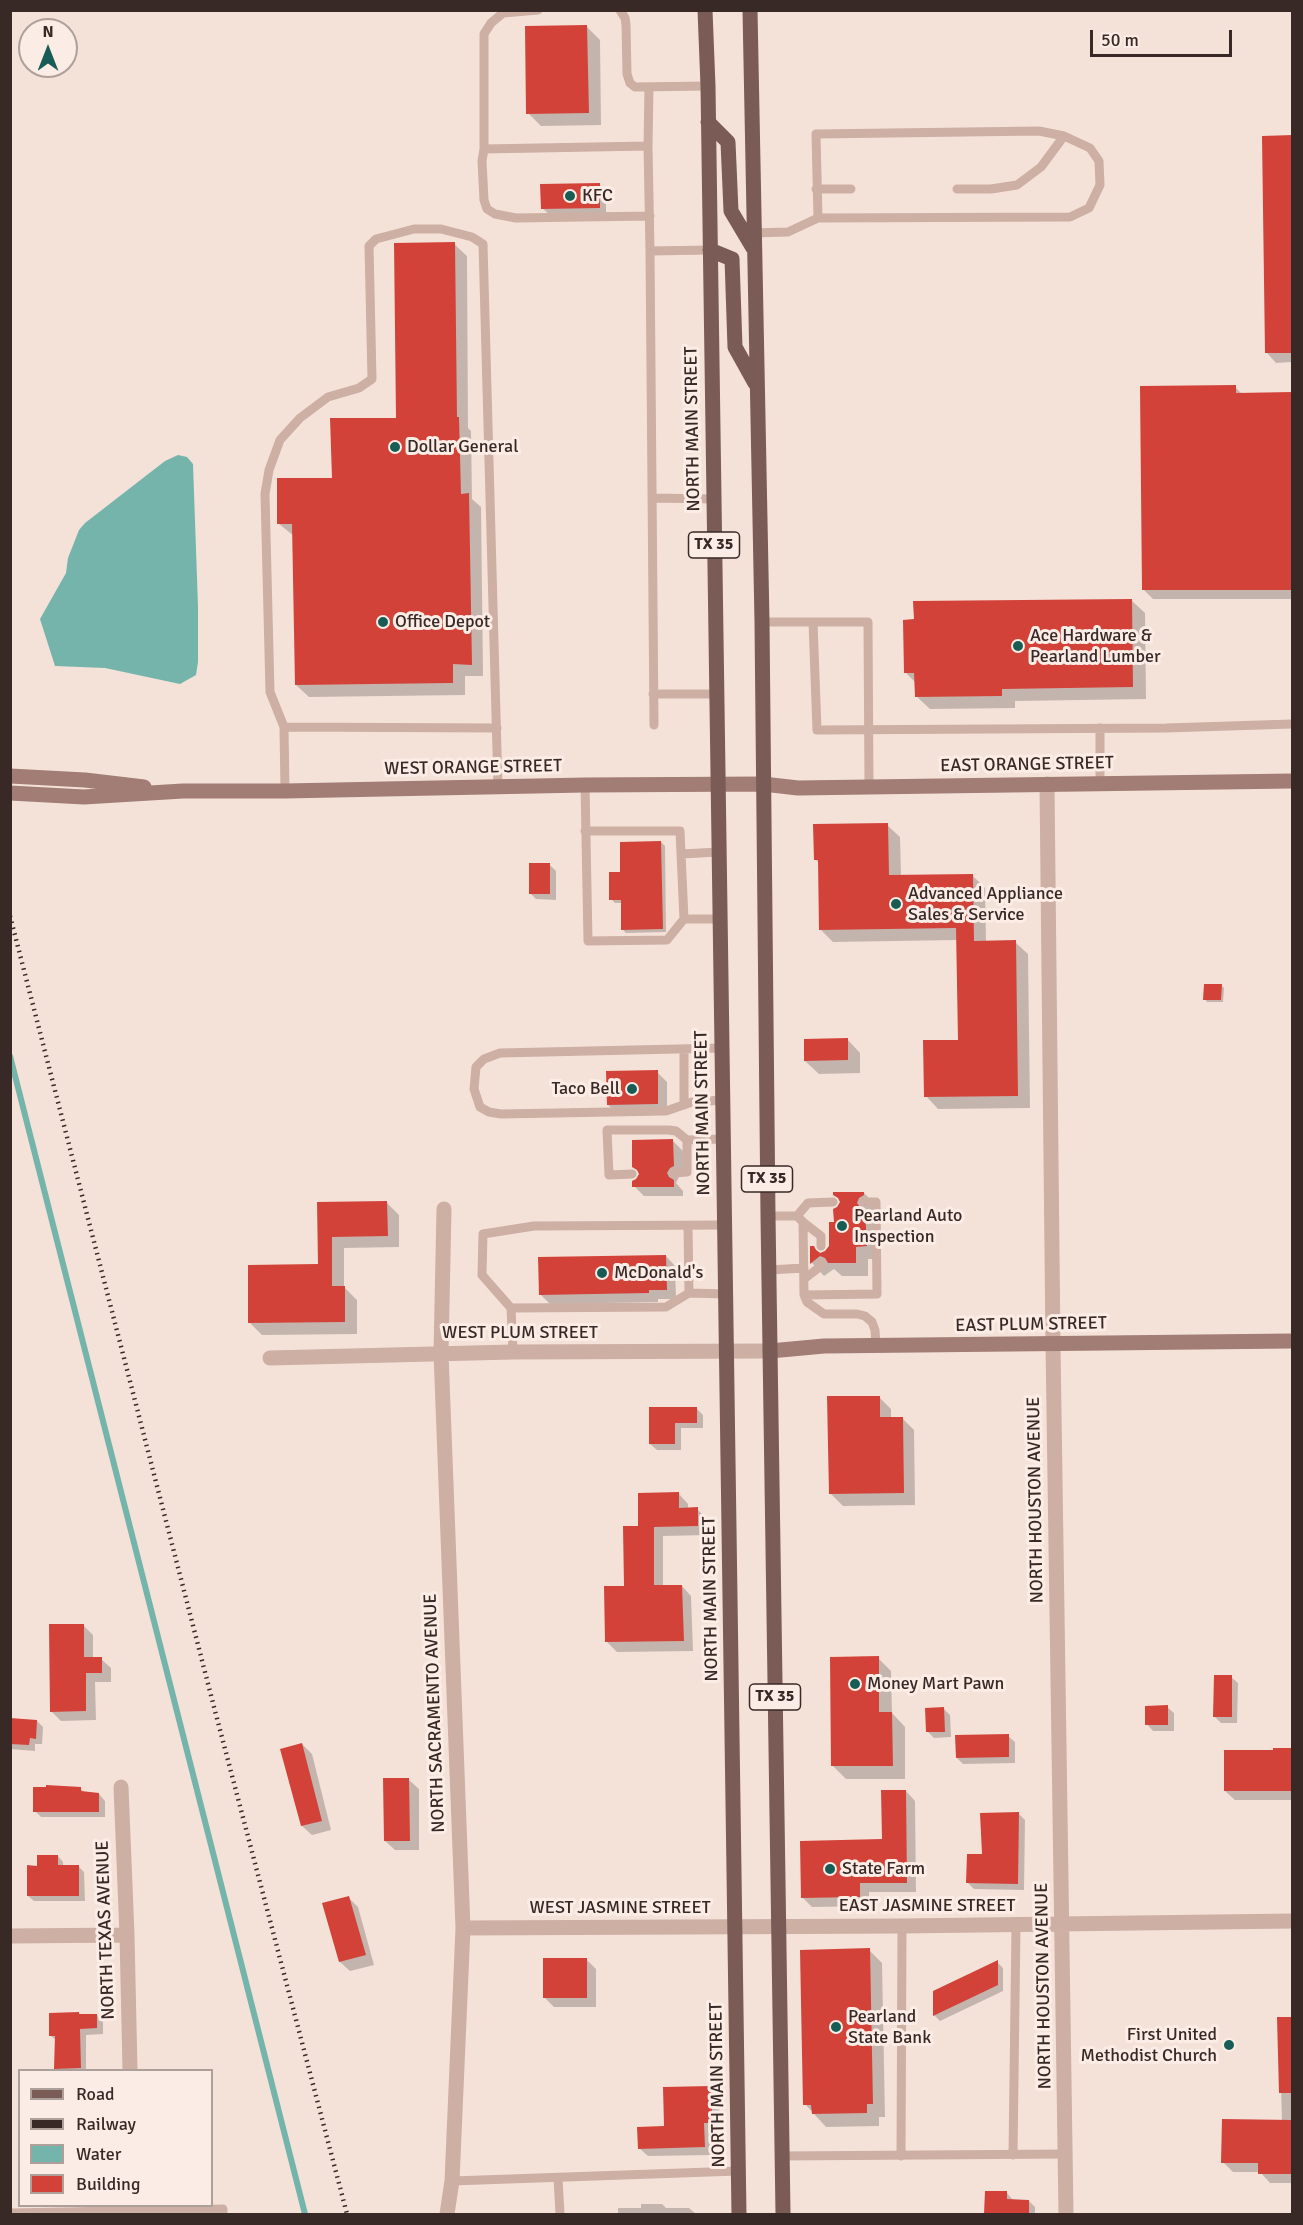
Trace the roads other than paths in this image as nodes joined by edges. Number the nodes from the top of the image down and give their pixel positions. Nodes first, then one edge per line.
1 (538, 10) edge
2 (620, 10) edge
3 (705, 10) edge
4 (750, 10) edge
5 (708, 86) junction
6 (649, 87) junction
7 (708, 122) junction
8 (1064, 136) junction
9 (648, 146) junction
10 (484, 149) junction
11 (816, 189) junction
12 (851, 189) dead end
13 (957, 189) dead end
14 (650, 216) junction
15 (818, 218) junction
16 (753, 241) junction
17 (710, 250) junction
18 (650, 251) junction
19 (756, 385) junction
20 (652, 498) junction
21 (714, 499) junction
22 (762, 622) junction
23 (813, 622) junction
24 (653, 694) junction
25 (716, 694) junction
26 (1293, 724) edge
27 (654, 726) dead end
28 (284, 727) junction
29 (497, 728) junction
30 (1100, 728) junction
31 (869, 730) junction
32 (10, 776) edge
33 (1293, 781) edge
34 (719, 784) junction
35 (763, 784) junction
36 (1047, 784) junction
37 (1100, 784) junction
38 (585, 785) junction
39 (498, 787) junction
40 (869, 787) junction
41 (183, 791) junction
42 (285, 791) junction
43 (10, 793) edge
44 (585, 831) junction
45 (719, 852) junction
46 (681, 854) junction
47 (684, 919) junction
48 (720, 919) junction
49 (722, 1048) junction
50 (684, 1050) junction
51 (723, 1100) junction
52 (684, 1105) junction
53 (723, 1139) junction
54 (687, 1140) junction
55 (674, 1173) dead end
56 (632, 1174) dead end
57 (833, 1202) dead end
58 (864, 1202) dead end
59 (444, 1209) dead end
60 (768, 1215) junction
61 (800, 1219) junction
62 (724, 1225) junction
63 (688, 1226) junction
64 (821, 1246) dead end
65 (821, 1263) dead end
66 (804, 1268) junction
67 (769, 1270) junction
68 (804, 1279) junction
69 (689, 1293) junction
70 (726, 1294) junction
71 (804, 1295) junction
72 (512, 1308) junction
73 (1293, 1341) edge
74 (1053, 1345) junction
75 (876, 1346) junction
76 (770, 1351) junction
77 (513, 1352) junction
78 (727, 1352) junction
79 (441, 1353) junction
80 (270, 1358) dead end
81 (121, 1787) dead end
82 (1293, 1921) edge
83 (1064, 1924) junction
84 (1016, 1925) junction
85 (902, 1926) junction
86 (735, 1927) junction
87 (778, 1927) junction
88 (463, 1928) junction
89 (127, 1935) junction
90 (10, 1936) edge
91 (130, 2069) edge
92 (1066, 2154) junction
93 (1013, 2155) junction
94 (782, 2156) junction
95 (901, 2156) junction
96 (738, 2171) junction
97 (558, 2178) junction
98 (452, 2181) junction
99 (133, 2210) edge
100 (10, 2213) edge
101 (223, 2214) edge
102 (447, 2214) edge
103 (560, 2214) edge
104 (739, 2214) edge
105 (783, 2214) edge
106 (1066, 2214) edge

1 - 10 lane
2 - 6 lane
3 - 5 main road, NORTH MAIN STREET / TX 35
4 - 16 main road, TX 35
5 - 6 lane
5 - 7 main road, NORTH MAIN STREET / TX 35
6 - 9 lane
7 - 16 main road
7 - 17 main road, NORTH MAIN STREET / TX 35
8 - 11 lane
8 - 13 lane
8 - 15 lane
9 - 10 lane
9 - 14 lane
10 - 14 lane
11 - 12 lane
11 - 15 lane
14 - 18 lane
15 - 16 lane
16 - 19 main road, TX 35
17 - 18 lane
17 - 19 main road
17 - 21 main road, NORTH MAIN STREET / TX 35
18 - 20 lane
19 - 22 main road, TX 35
20 - 21 lane
20 - 24 lane
21 - 25 main road, NORTH MAIN STREET / TX 35
22 - 23 lane
22 - 35 main road, TX 35
23 - 31 lane
23 - 31 lane
24 - 25 lane
24 - 27 lane
25 - 34 main road, NORTH MAIN STREET / TX 35
26 - 30 lane
28 - 29 lane
28 - 29 lane
28 - 42 lane
29 - 39 lane
30 - 31 lane
30 - 37 lane
31 - 40 lane
32 - 41 street, WEST ORANGE STREET
33 - 37 street, EAST ORANGE STREET
34 - 35 street, WEST ORANGE STREET
34 - 38 street, WEST ORANGE STREET
34 - 45 main road, NORTH MAIN STREET / TX 35
35 - 40 street, EAST ORANGE STREET
35 - 60 main road, TX 35
36 - 37 street, EAST ORANGE STREET
36 - 40 street, EAST ORANGE STREET
36 - 74 street, NORTH HOUSTON AVENUE
38 - 39 street, WEST ORANGE STREET
38 - 44 lane
39 - 42 street, WEST ORANGE STREET
41 - 42 street, WEST ORANGE STREET
41 - 43 street, WEST ORANGE STREET
44 - 46 lane
44 - 47 lane
45 - 46 lane
45 - 48 main road, NORTH MAIN STREET / TX 35
46 - 47 lane
47 - 48 lane
48 - 49 main road, NORTH MAIN STREET / TX 35
49 - 50 lane
49 - 51 main road, NORTH MAIN STREET / TX 35
50 - 52 lane
50 - 52 lane
51 - 52 lane
51 - 53 main road, NORTH MAIN STREET / TX 35
53 - 54 lane
53 - 62 main road, NORTH MAIN STREET / TX 35
54 - 55 lane
54 - 56 lane
57 - 61 lane
58 - 71 lane
59 - 79 street, NORTH SACRAMENTO AVENUE
60 - 61 lane
60 - 67 main road, TX 35
61 - 64 lane
61 - 66 lane
62 - 63 lane
62 - 70 main road, NORTH MAIN STREET / TX 35
63 - 69 lane
63 - 72 lane
65 - 68 lane
66 - 67 lane
66 - 68 lane
67 - 76 main road, TX 35
68 - 71 lane
69 - 70 lane
69 - 72 lane
70 - 78 main road, NORTH MAIN STREET / TX 35
71 - 75 lane
72 - 77 lane
73 - 74 street, EAST PLUM STREET
74 - 75 street, EAST PLUM STREET
74 - 83 street, NORTH HOUSTON AVENUE
75 - 76 street, EAST PLUM STREET
76 - 78 street, WEST PLUM STREET
76 - 87 main road, TX 35
77 - 78 street, WEST PLUM STREET
77 - 79 street, WEST PLUM STREET
78 - 86 main road, NORTH MAIN STREET / TX 35
79 - 80 street, WEST PLUM STREET
79 - 88 street, NORTH SACRAMENTO AVENUE
81 - 89 street, NORTH TEXAS AVENUE
82 - 83 street, EAST JASMINE STREET
83 - 84 street, EAST JASMINE STREET
83 - 92 street, NORTH HOUSTON AVENUE
84 - 85 street, EAST JASMINE STREET
84 - 93 lane
85 - 87 street, EAST JASMINE STREET
85 - 95 lane
86 - 87 street, WEST JASMINE STREET
86 - 88 street, WEST JASMINE STREET
86 - 96 main road, NORTH MAIN STREET / TX 35
87 - 94 main road, TX 35
88 - 98 street, NORTH SACRAMENTO AVENUE
89 - 90 street
89 - 91 street, NORTH TEXAS AVENUE
92 - 93 lane
92 - 106 street, NORTH HOUSTON AVENUE
93 - 95 lane
94 - 95 lane
94 - 105 main road, TX 35
96 - 97 lane
96 - 104 main road, NORTH MAIN STREET / TX 35
97 - 98 lane
97 - 103 lane
98 - 102 street, NORTH SACRAMENTO AVENUE
99 - 100 lane
99 - 101 lane

